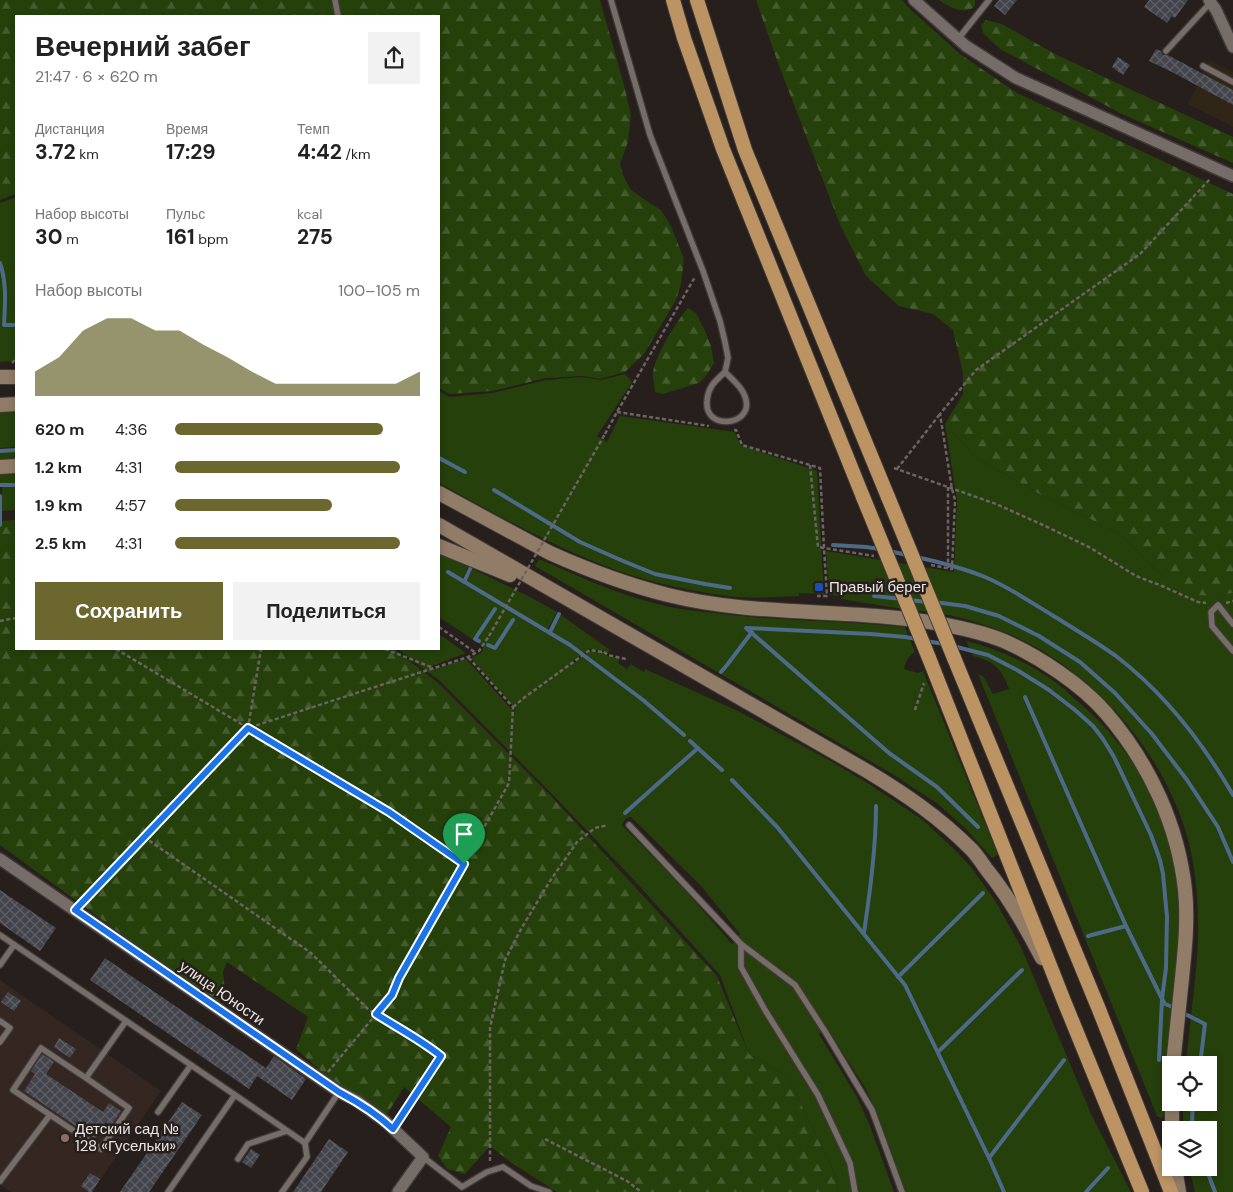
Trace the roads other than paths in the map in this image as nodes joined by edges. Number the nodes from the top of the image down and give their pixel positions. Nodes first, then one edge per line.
1 (335, 0) edge
2 (611, 0) edge
3 (673, 0) edge
4 (697, 0) edge
5 (914, 0) edge
6 (989, 0) edge
7 (1210, 1) edge
8 (338, 15) edge
9 (958, 39) junction
10 (1233, 47) edge
11 (1166, 51) dead end
12 (1203, 66) dead end
13 (1233, 82) edge
14 (1233, 176) edge
15 (725, 372) junction
16 (0, 377) edge
17 (15, 377) edge
18 (15, 404) edge
19 (0, 405) edge
20 (15, 466) edge
21 (0, 467) edge
22 (440, 494) edge
23 (440, 526) edge
24 (440, 546) edge
25 (558, 594) junction
26 (1233, 624) edge
27 (1233, 651) edge
28 (629, 825) dead end
29 (0, 859) edge
30 (0, 935) edge
31 (14, 944) junction
32 (741, 944) junction
33 (0, 965) edge
34 (1064, 1001) junction
35 (0, 1021) edge
36 (126, 1021) junction
37 (0, 1042) edge
38 (1174, 1056) edge
39 (191, 1065) junction
40 (86, 1078) junction
41 (339, 1092) junction
42 (235, 1095) junction
43 (158, 1112) dead end
44 (50, 1115) junction
45 (287, 1131) junction
46 (304, 1143) junction
47 (422, 1157) junction
48 (238, 1160) dead end
49 (1176, 1176) edge
50 (0, 1181) edge
51 (463, 1189) edge
52 (168, 1192) edge
53 (282, 1192) edge
54 (398, 1192) edge
55 (549, 1192) edge
56 (854, 1192) edge
57 (902, 1192) edge
58 (1142, 1192) edge
59 (1171, 1192) edge
60 (1179, 1192) edge

1 - 8 lane
2 - 15 lane
3 - 34 highway, bridge
4 - 59 highway, bridge
5 - 9 street
6 - 9 lane
7 - 10 street
7 - 11 lane
9 - 14 street
12 - 13 lane
15 - 15 lane
16 - 17 main road
18 - 19 main road
20 - 21 main road
22 - 38 main road
23 - 25 main road
24 - 25 main road
25 - 34 main road
26 - 27 lane
28 - 32 lane
29 - 41 street, улица Юности
30 - 31 lane
31 - 33 lane
31 - 36 lane
32 - 56 lane
32 - 57 lane
34 - 58 highway
35 - 37 lane
36 - 39 lane
36 - 40 lane
39 - 42 lane
39 - 43 lane
40 - 44 lane
40 - 44 lane
41 - 46 lane
41 - 47 street, улица Юности
42 - 45 lane
42 - 52 lane
44 - 50 lane
45 - 46 lane
45 - 48 lane
46 - 53 lane
47 - 51 lane
47 - 54 street
49 - 60 main road
51 - 55 lane

